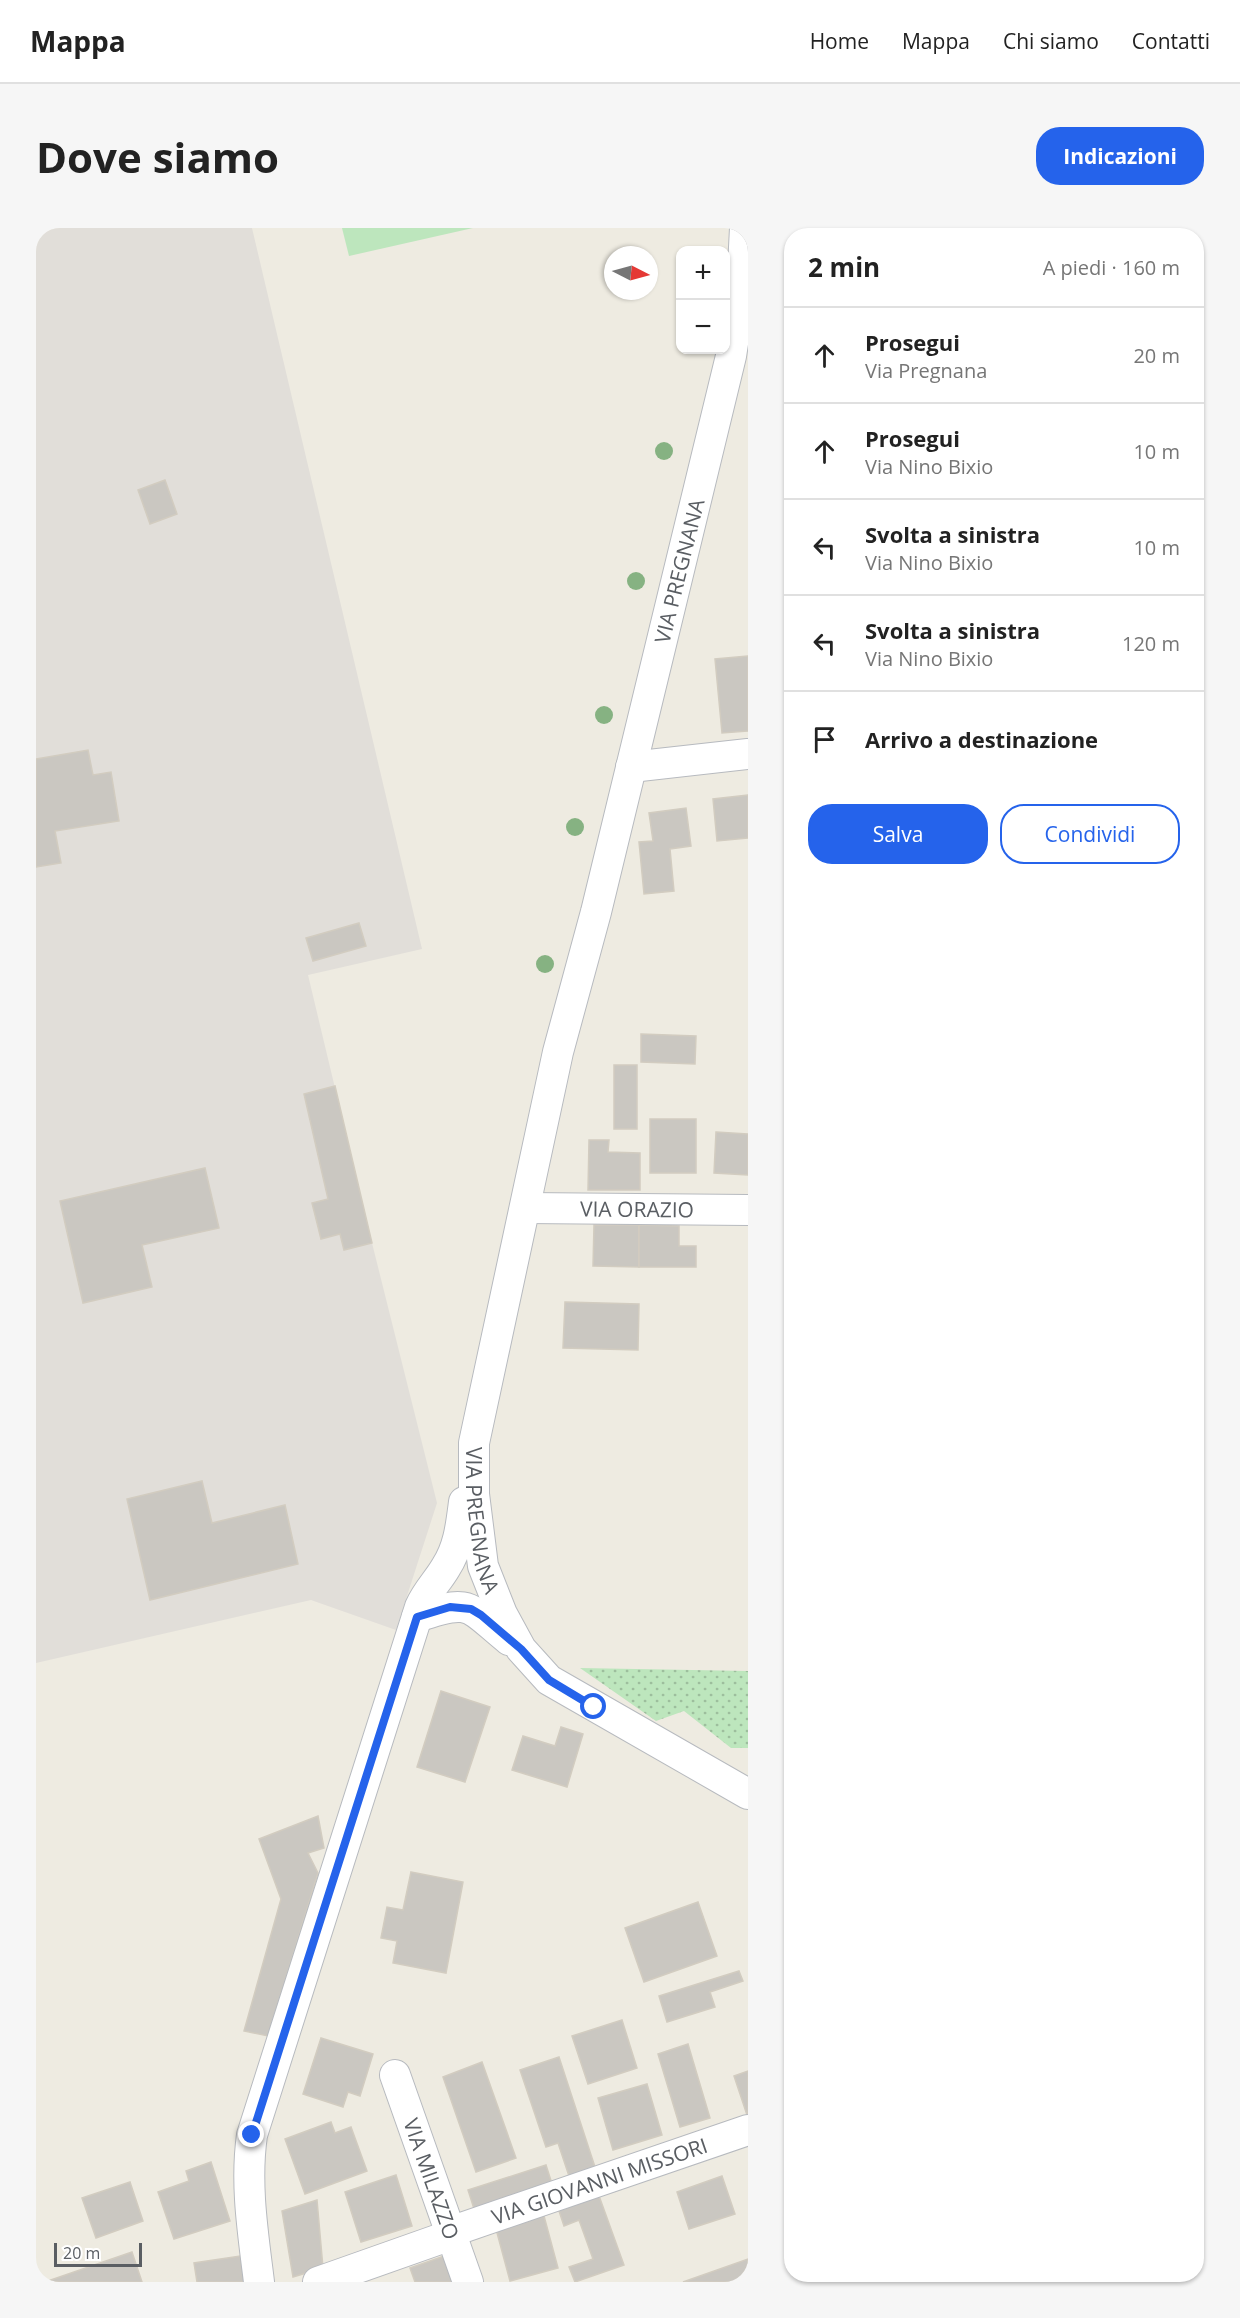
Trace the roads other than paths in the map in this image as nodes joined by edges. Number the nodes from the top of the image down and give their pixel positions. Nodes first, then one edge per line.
1 (745, 228) edge
2 (748, 754) edge
3 (631, 767) junction
4 (528, 1199) junction
5 (748, 1210) edge
6 (474, 1443) junction
7 (417, 1617) junction
8 (521, 1649) junction
9 (748, 1794) edge
10 (395, 2076) dead end
11 (748, 2130) edge
12 (451, 2234) junction
13 (259, 2282) edge
14 (318, 2282) edge
15 (468, 2282) edge

1 - 3 street, VIA PREGNANA
2 - 3 street
3 - 4 street, VIA PREGNANA
4 - 5 street, VIA ORAZIO
4 - 6 street, VIA PREGNANA
6 - 7 street
6 - 8 street, VIA PREGNANA
7 - 8 street
7 - 13 street
8 - 9 street, VIA PREGNANA
10 - 12 street, VIA MILAZZO
11 - 12 street, VIA GIOVANNI MISSORI
12 - 14 street, VIA GIOVANNI MISSORI
12 - 15 street, VIA MILAZZO

